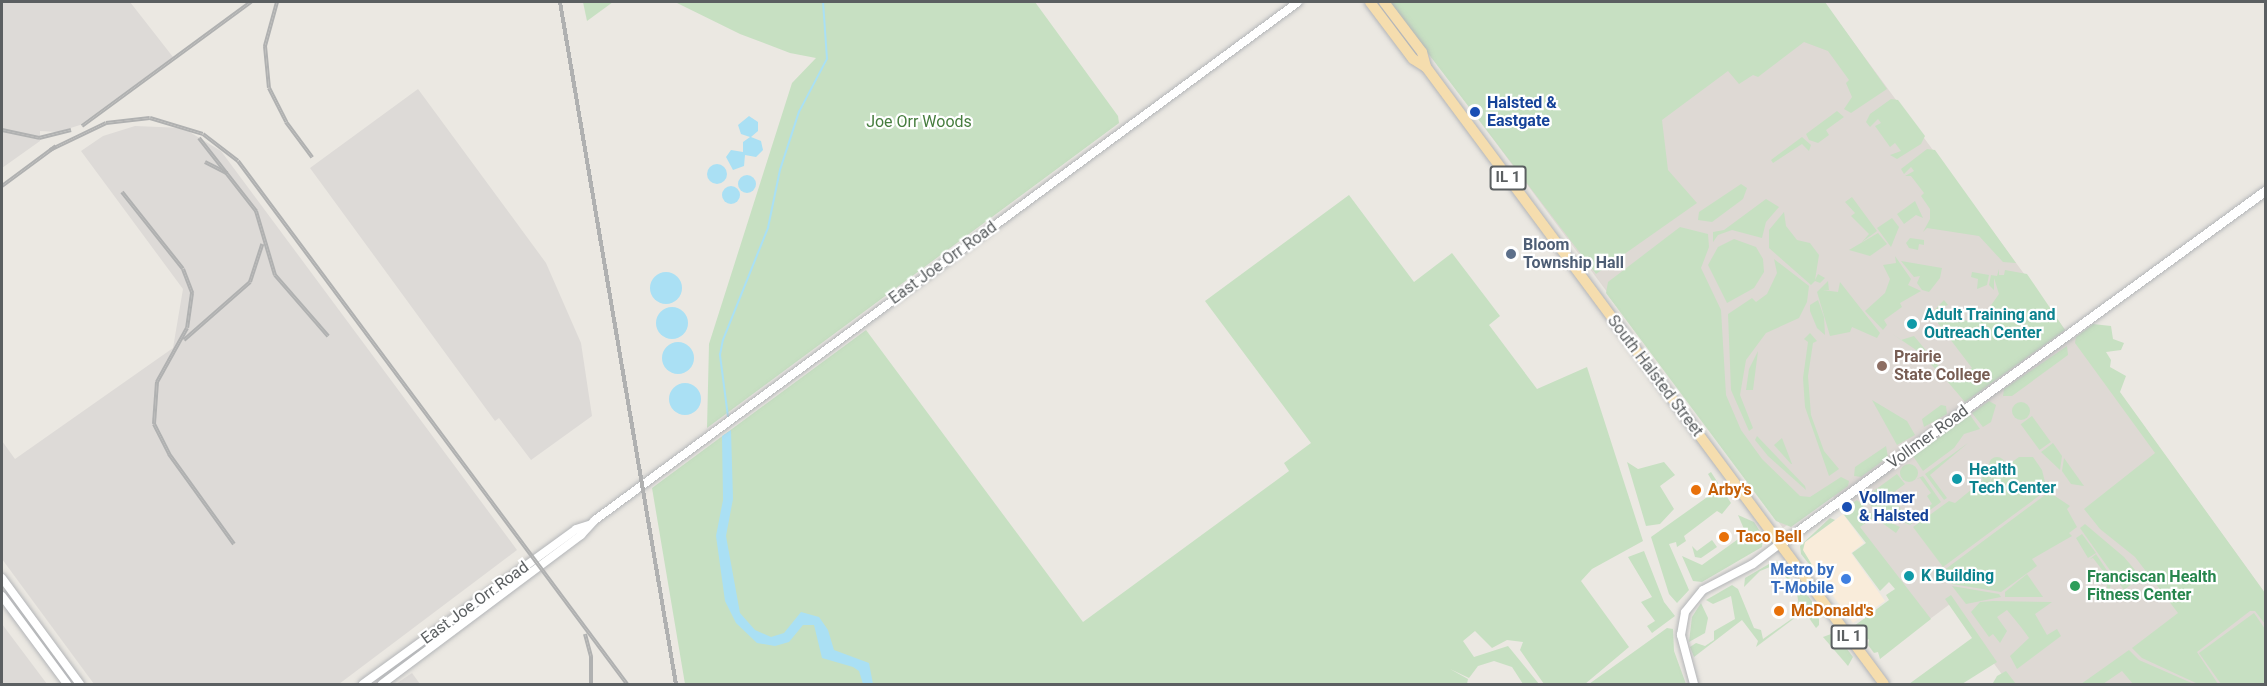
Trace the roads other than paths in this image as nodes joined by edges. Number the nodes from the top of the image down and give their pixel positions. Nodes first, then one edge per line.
1 (1298, 2) edge
2 (1370, 2) edge
3 (1384, 2) edge
4 (1426, 68) junction
5 (2265, 190) edge
6 (589, 525) junction
7 (1780, 544) junction
8 (2, 578) edge
9 (2, 597) edge
10 (67, 684) edge
11 (80, 684) edge
12 (363, 684) edge
13 (382, 684) edge
14 (1694, 684) edge
15 (1884, 684) edge

1 - 6 street, East Joe Orr Road
2 - 4 main road, South Halsted Street / IL 1
3 - 4 main road, South Halsted Street / IL 1
4 - 7 main road, South Halsted Street / IL 1
5 - 7 main road, Vollmer Road
6 - 12 street, East Joe Orr Road
6 - 13 street, East Joe Orr Road
7 - 14 street, Vollmer Road
7 - 15 main road, South Halsted Street / IL 1
8 - 11 street
9 - 10 street

